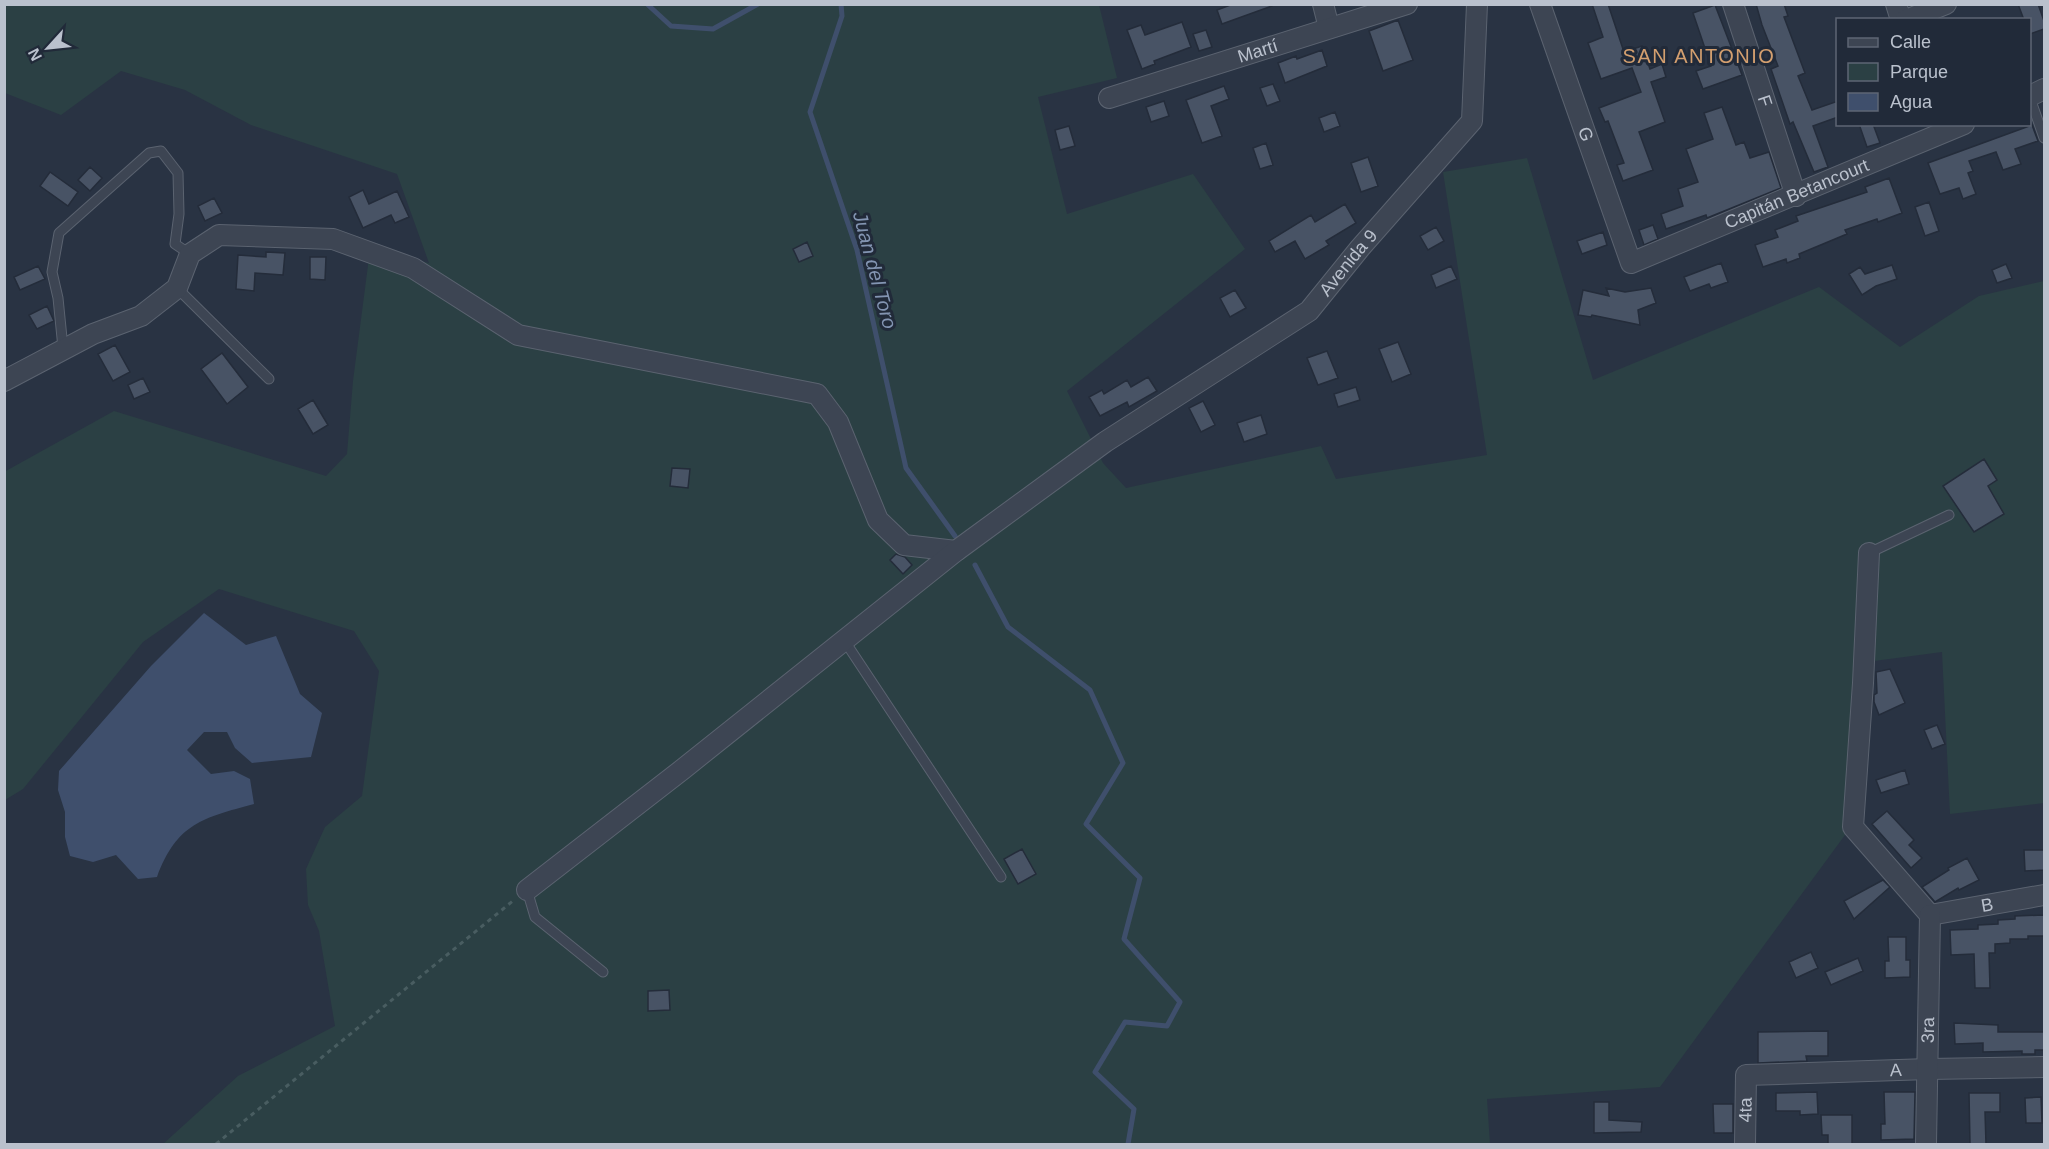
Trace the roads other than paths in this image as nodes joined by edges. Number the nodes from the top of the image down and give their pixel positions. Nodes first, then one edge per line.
1 (1323, 4) edge
2 (1407, 4) edge
3 (1477, 4) edge
4 (1540, 4) edge
5 (1733, 4) edge
6 (1896, 4) edge
7 (1946, 4) edge
8 (1903, 18) edge
9 (1909, 18) edge
10 (1329, 28) junction
11 (1109, 98) dead end
12 (2031, 100) edge
13 (1956, 126) edge
14 (1940, 130) edge
15 (2044, 138) edge
16 (1796, 196) junction
17 (190, 254) junction
18 (1631, 263) joint
19 (177, 288) junction
20 (63, 348) junction
21 (269, 379) dead end
22 (4, 381) edge
23 (1949, 515) dead end
24 (956, 551) junction
25 (1869, 553) joint
26 (844, 640) junction
27 (1001, 877) dead end
28 (526, 890) joint
29 (2044, 895) edge
30 (1930, 915) junction
31 (603, 972) dead end
32 (2044, 1067) edge
33 (1929, 1068) junction
34 (1746, 1075) joint
35 (1745, 1144) edge
36 (1926, 1144) edge

1 - 10 street
2 - 10 street, Martí
3 - 24 street, Avenida 9
4 - 18 street, G
5 - 16 street, F
6 - 8 street
7 - 9 street
10 - 11 street, Martí
12 - 15 lane
13 - 14 street, Capitán Betancourt
14 - 16 street, Capitán Betancourt
16 - 18 street, Capitán Betancourt
17 - 19 street
17 - 20 lane
17 - 24 street
19 - 20 street
19 - 21 lane
20 - 22 street
23 - 25 lane
24 - 26 street, Avenida 9
25 - 30 street
26 - 27 lane
26 - 28 street, Avenida 9
28 - 31 lane
29 - 30 street, B
30 - 33 street, 3ra
32 - 33 street, A
33 - 34 street, A
33 - 36 street, 3ra
34 - 35 street, 4ta

